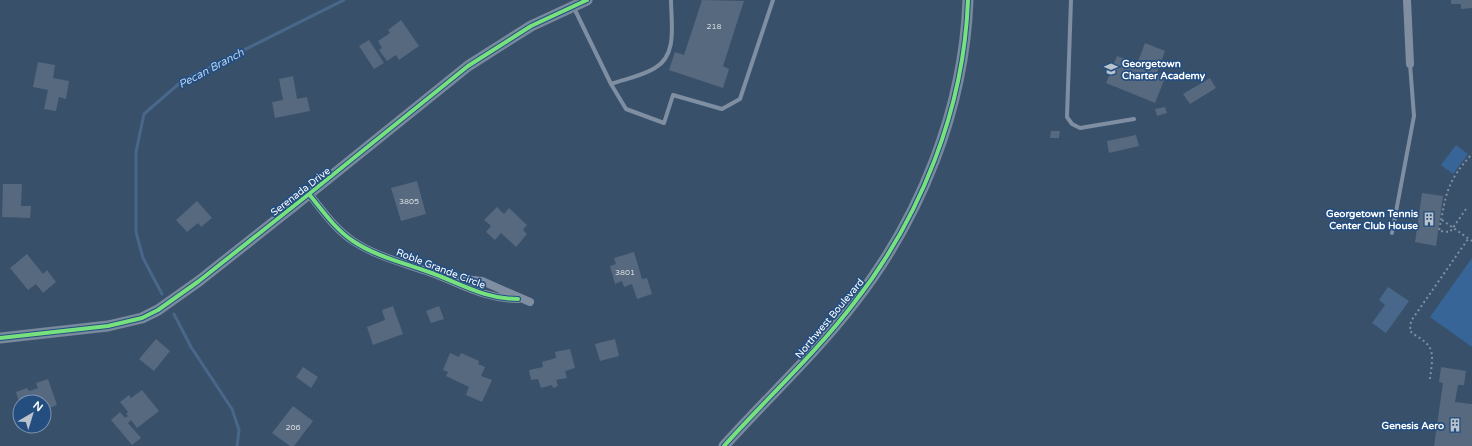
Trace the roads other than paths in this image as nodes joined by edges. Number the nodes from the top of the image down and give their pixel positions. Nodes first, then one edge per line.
1 (587, 0) edge
2 (672, 0) edge
3 (772, 0) edge
4 (968, 0) edge
5 (1071, 0) edge
6 (1407, 0) edge
7 (573, 6) junction
8 (1410, 64) joint
9 (611, 84) junction
10 (1134, 120) dead end
11 (309, 194) junction
12 (1392, 234) dead end
13 (442, 276) junction
14 (518, 299) junction
15 (530, 302) dead end
16 (0, 338) edge
17 (724, 446) edge

1 - 7 street, Serenada Drive
2 - 9 lane
3 - 9 lane
4 - 17 street, Northwest Boulevard
5 - 10 lane
6 - 8 street
7 - 9 lane
7 - 11 street, Serenada Drive
8 - 12 lane
11 - 13 street, Roble Grande Circle
11 - 16 street, Serenada Drive
13 - 14 street, Roble Grande Circle
13 - 14 street, Roble Grande Circle
14 - 15 street, Roble Grande Circle

